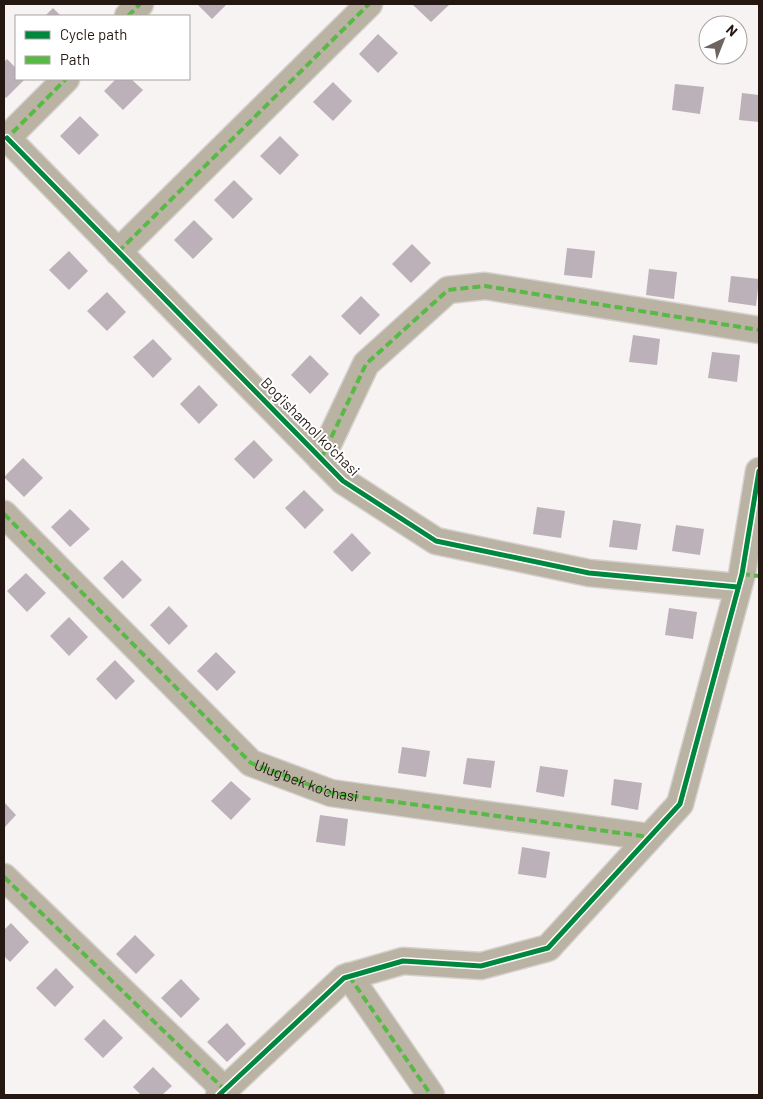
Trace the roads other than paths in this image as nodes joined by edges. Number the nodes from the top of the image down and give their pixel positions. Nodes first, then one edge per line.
1 (140, 4) edge
2 (369, 4) edge
3 (129, 15) edge
4 (65, 80) edge
5 (5, 140) edge
6 (118, 252) junction
7 (759, 330) edge
8 (321, 459) junction
9 (759, 471) edge
10 (4, 514) edge
11 (747, 579) edge
12 (649, 837) junction
13 (4, 877) edge
14 (349, 976) junction
15 (222, 1092) edge
16 (431, 1095) edge

1 - 3 street
2 - 6 street
4 - 5 street
5 - 6 street, Bog'ishamol ko'chasi
6 - 8 street, Bog'ishamol ko'chasi
7 - 8 street
8 - 11 street, Bog'ishamol ko'chasi
9 - 11 street
10 - 12 street, Ulug'bek ko'chasi
11 - 12 street
12 - 14 street
13 - 15 street
14 - 15 street
14 - 16 street

